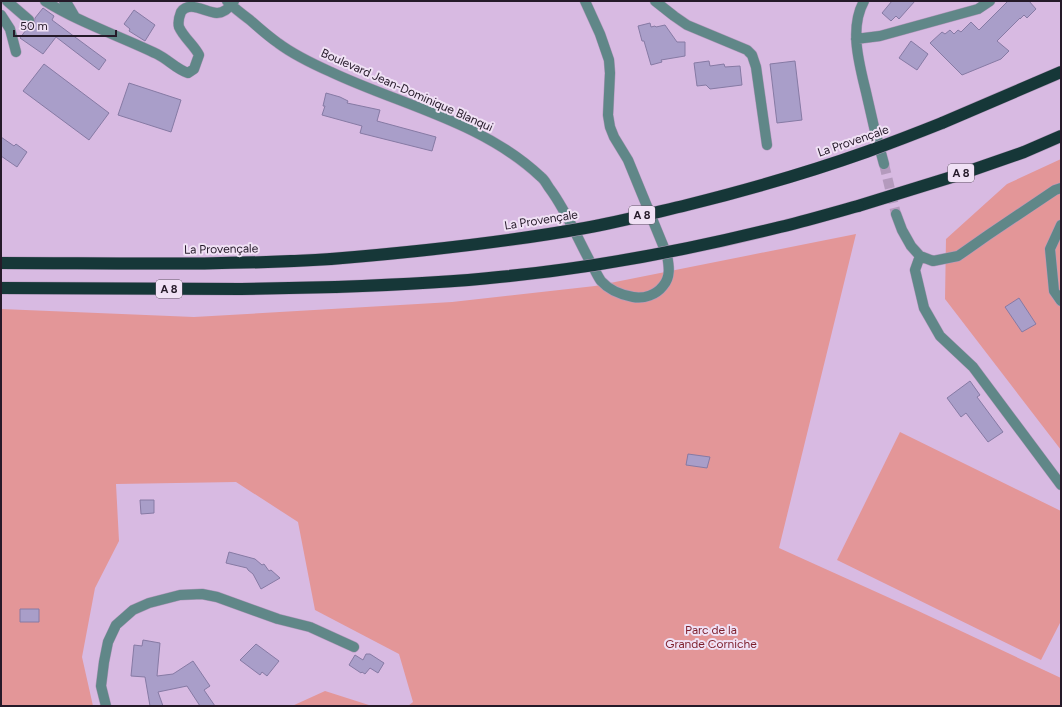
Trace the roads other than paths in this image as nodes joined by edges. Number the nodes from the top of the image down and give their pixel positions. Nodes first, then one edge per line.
1 (7, 1) edge
2 (45, 1) edge
3 (64, 1) edge
4 (585, 1) edge
5 (655, 1) edge
6 (864, 1) edge
7 (990, 1) edge
8 (230, 2) edge
9 (1, 15) edge
10 (75, 17) junction
11 (29, 20) dead end
12 (856, 39) junction
13 (16, 52) dead end
14 (1061, 72) edge
15 (1061, 136) edge
16 (767, 145) dead end
17 (884, 164) tunnel mouth
18 (1061, 188) edge
19 (896, 214) tunnel mouth
20 (1061, 225) edge
21 (920, 256) junction
22 (1, 263) edge
23 (1, 288) edge
24 (1061, 301) edge
25 (1061, 485) edge
26 (354, 646) dead end
27 (106, 706) edge

1 - 11 street
2 - 10 street, Boulevard Jean-Dominique Blanqui
3 - 10 street
4 - 8 street, Boulevard Jean-Dominique Blanqui
5 - 16 street
6 - 12 street
7 - 12 street
8 - 10 street, Boulevard Jean-Dominique Blanqui
9 - 13 street
12 - 17 street
14 - 22 highway, La Provençale / A 8, bridge
15 - 23 highway, A 8, bridge
18 - 21 street
19 - 21 street
20 - 24 street
21 - 25 street
26 - 27 street

